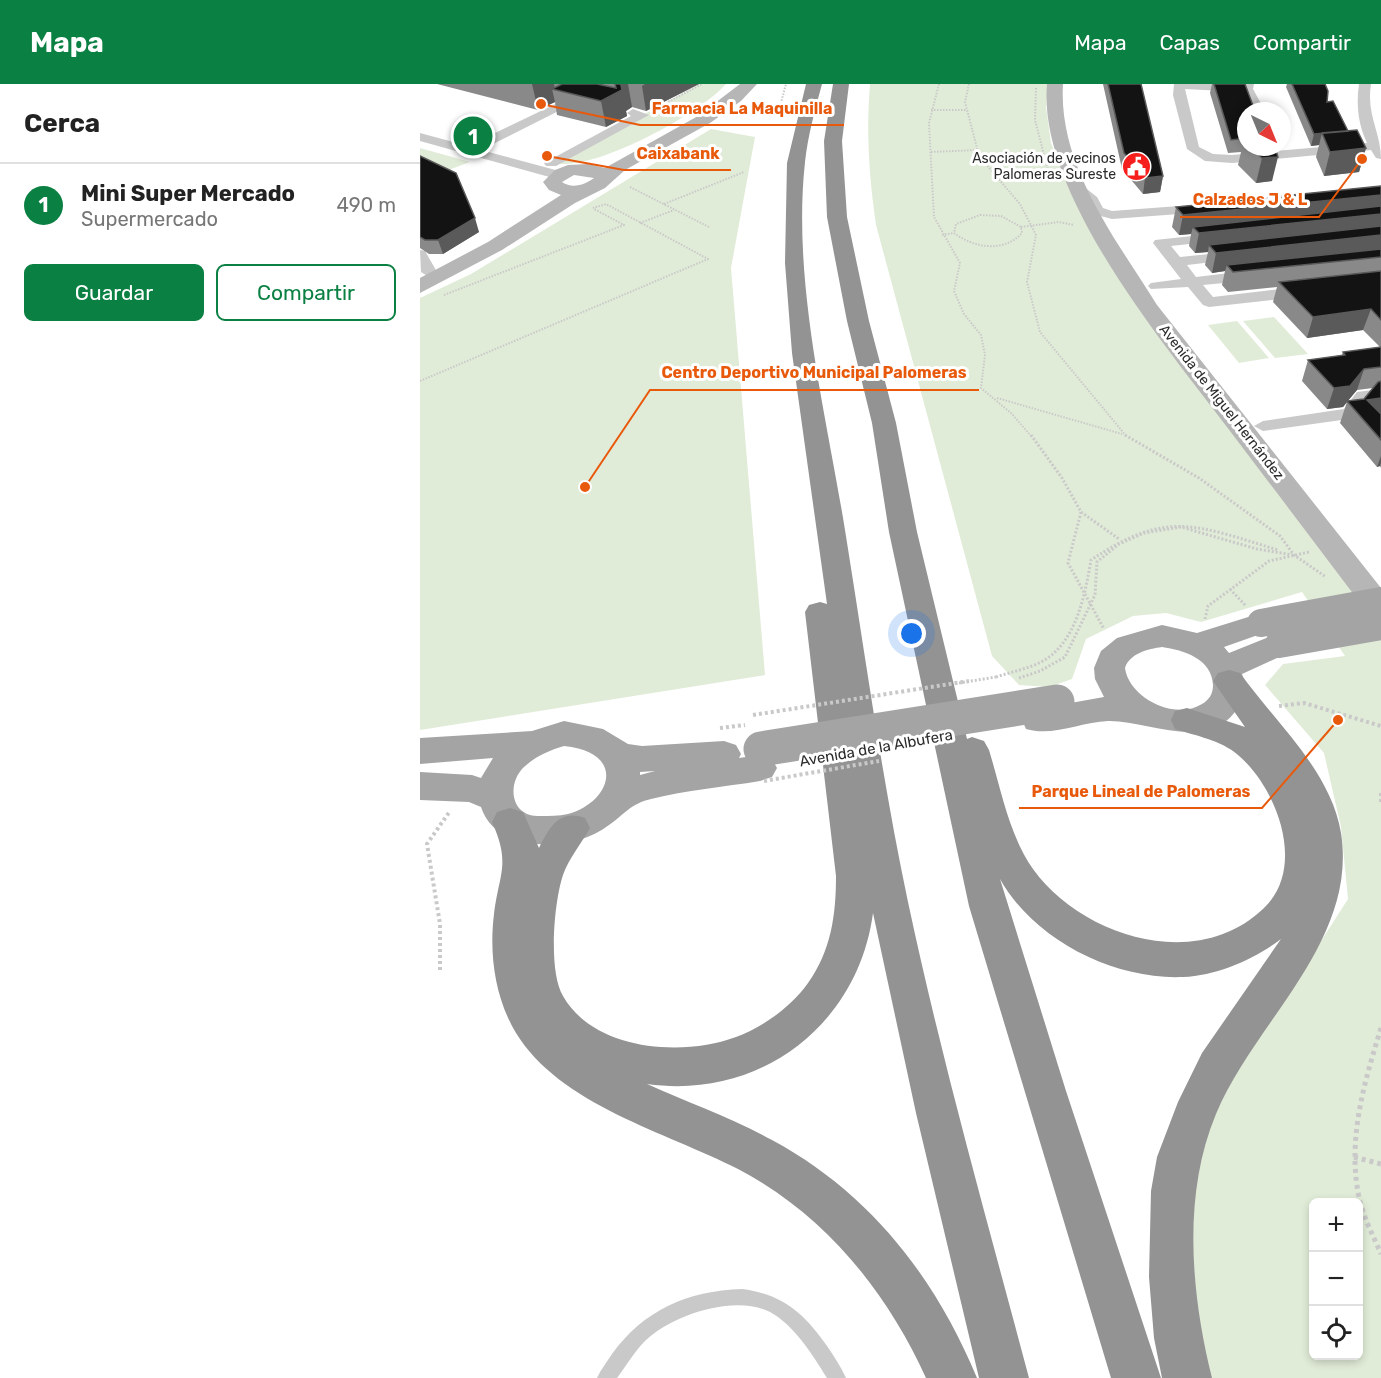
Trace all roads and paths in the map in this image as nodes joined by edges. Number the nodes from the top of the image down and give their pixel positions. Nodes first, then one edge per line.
1 (606, 84) edge
2 (702, 84) edge
3 (734, 84) edge
4 (749, 84) edge
5 (786, 84) edge
6 (814, 84) edge
7 (841, 84) edge
8 (939, 84) edge
9 (969, 84) edge
10 (1055, 84) edge
11 (1180, 84) edge
12 (1362, 84) edge
13 (1248, 86) edge
14 (553, 93) dead end
15 (568, 97) edge
16 (583, 101) edge
17 (1255, 102) edge
18 (1375, 102) dead end
19 (596, 104) edge
20 (1362, 104) junction
21 (931, 110) junction
22 (967, 110) junction
23 (638, 114) joint
24 (736, 116) dead end
25 (1374, 127) edge
26 (420, 137) edge
27 (1079, 142) dead end
28 (470, 150) junction
29 (977, 150) junction
30 (1291, 151) edge
31 (1378, 151) edge
32 (931, 152) junction
33 (1250, 156) edge
34 (744, 172) dead end
35 (559, 173) junction
36 (597, 184) junction
37 (630, 187) dead end
38 (663, 204) junction
39 (1221, 206) edge
40 (674, 210) junction
41 (1104, 219) junction
42 (635, 220) junction
43 (640, 223) junction
44 (624, 225) junction
45 (1031, 226) junction
46 (709, 227) dead end
47 (1022, 227) junction
48 (954, 233) junction
49 (942, 235) junction
50 (1234, 235) edge
51 (1252, 254) edge
52 (1176, 262) junction
53 (422, 272) edge
54 (1273, 273) edge
55 (1192, 282) junction
56 (1156, 286) junction
57 (1324, 289) edge
58 (441, 296) dead end
59 (420, 381) edge
60 (1381, 394) edge
61 (996, 398) junction
62 (1263, 426) junction
63 (1124, 435) junction
64 (827, 505) junction
65 (1081, 512) junction
66 (903, 532) junction
67 (1119, 539) junction
68 (1310, 552) dead end
69 (1294, 555) junction
70 (1381, 582) edge
71 (1333, 583) dead end
72 (1230, 589) junction
73 (1086, 596) junction
74 (1381, 601) edge
75 (1091, 604) junction
76 (1381, 609) edge
77 (1263, 625) junction
78 (1381, 626) edge
79 (1104, 629) dead end
80 (1201, 633) junction
81 (1109, 674) junction
82 (1227, 676) junction
83 (1010, 681) dead end
84 (1272, 708) dead end
85 (1047, 711) junction
86 (1140, 712) junction
87 (753, 715) dead end
88 (1187, 720) junction
89 (1381, 726) edge
90 (530, 743) junction
91 (420, 751) edge
92 (618, 755) junction
93 (760, 758) junction
94 (420, 786) edge
95 (1381, 793) edge
96 (614, 798) junction
97 (1381, 802) edge
98 (452, 807) dead end
99 (502, 810) junction
100 (572, 828) junction
101 (440, 970) dead end
102 (1381, 1028) edge
103 (1354, 1157) junction
104 (1381, 1164) edge
105 (1381, 1254) edge
106 (606, 1378) edge
107 (837, 1378) edge
108 (952, 1378) edge
109 (1004, 1378) edge
110 (1136, 1378) edge
111 (1187, 1378) edge

1 - 28 street
2 - 23 path
3 - 35 street
4 - 36 street
5 - 24 path
6 - 64 highway
7 - 66 highway
8 - 21 path
9 - 22 path
10 - 41 street, Avenida de Miguel Hernández
11 - 13 street
11 - 33 street
12 - 20 street
13 - 17 street
14 - 15 street
16 - 19 street
18 - 20 street
20 - 25 street
21 - 22 path
21 - 32 path
22 - 29 path
23 - 35 street
25 - 31 street
26 - 28 street
27 - 41 street, Avenida de Miguel Hernández
28 - 35 street
29 - 32 path
29 - 45 path
30 - 31 street
32 - 49 path
34 - 38 path
35 - 36 street
35 - 36 street
35 - 53 street
36 - 53 street
37 - 38 path
38 - 40 path
39 - 41 street
40 - 43 path
40 - 46 path
41 - 45 path
41 - 56 street, Avenida de Miguel Hernández
41 - 76 street, Avenida de Miguel Hernández
42 - 43 path
42 - 44 path
42 - 44 path
43 - 59 path
44 - 58 path
45 - 47 path
45 - 63 path
47 - 48 path
47 - 48 path
48 - 49 path
49 - 61 path
50 - 52 street
51 - 52 street
52 - 55 street
54 - 55 street
55 - 56 street
55 - 57 street
56 - 62 street, Avenida de Miguel Hernández
60 - 62 street
61 - 63 path
61 - 65 path
62 - 70 street, Avenida de Miguel Hernández
63 - 69 path
64 - 100 highway
64 - 109 highway
65 - 67 path
65 - 73 path
66 - 88 highway
66 - 110 highway
67 - 69 path
67 - 73 path
68 - 69 path
69 - 71 path
69 - 72 path
69 - 75 path
72 - 77 path
72 - 80 path
73 - 75 path
73 - 87 path, bridge
74 - 77 main road, bridge
75 - 79 path
75 - 83 path
77 - 78 main road, bridge
77 - 80 main road
77 - 82 main road
80 - 81 main road
80 - 82 main road
81 - 85 main road, Avenida de la Albufera
81 - 86 main road
82 - 88 main road
82 - 111 highway
84 - 89 path
85 - 86 main road, Avenida de la Albufera
85 - 93 main road, Avenida de la Albufera
86 - 88 main road
90 - 91 main road
90 - 92 main road
90 - 99 main road
92 - 93 main road, Avenida de la Albufera
92 - 96 main road
93 - 96 main road, Avenida de la Albufera
94 - 99 main road
95 - 97 path
96 - 100 main road
98 - 101 path
99 - 100 main road
99 - 108 highway
102 - 103 path
103 - 104 path
103 - 105 path
106 - 107 lane

